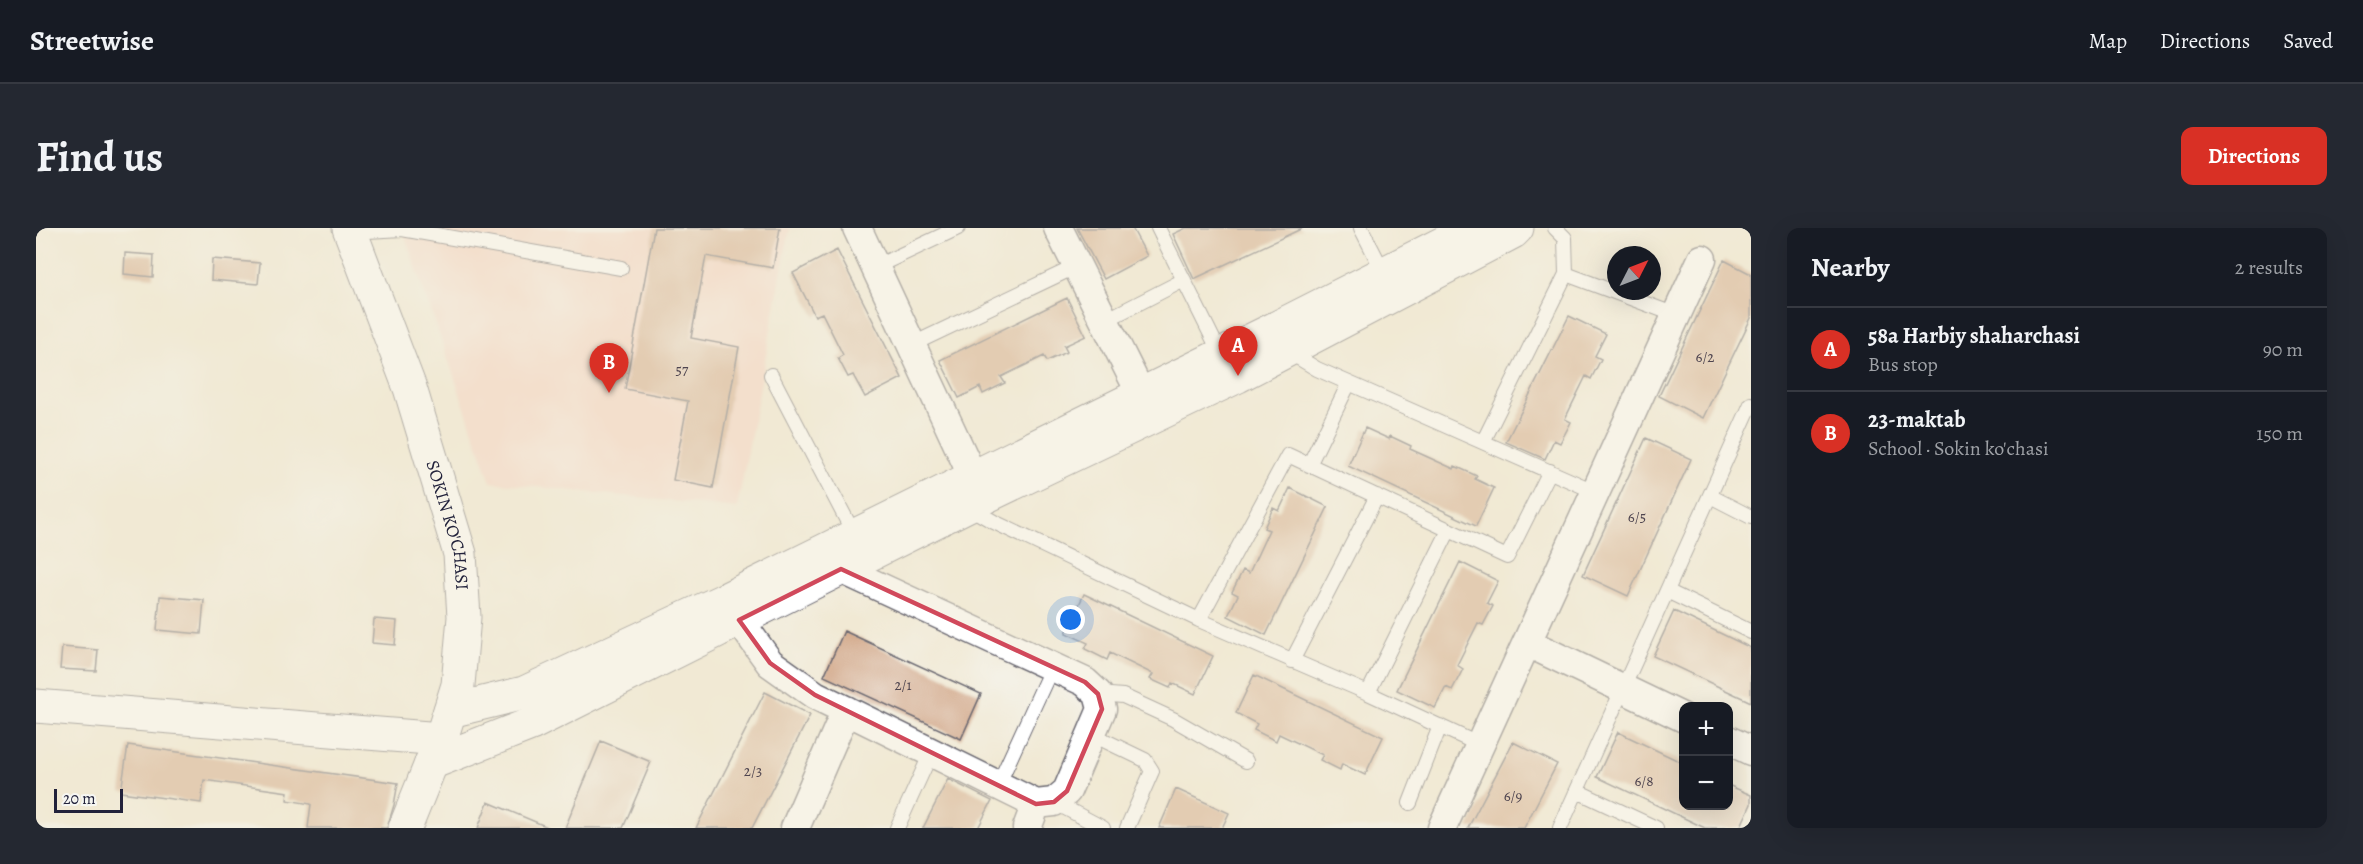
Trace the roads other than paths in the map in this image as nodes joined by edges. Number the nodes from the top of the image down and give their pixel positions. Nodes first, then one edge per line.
1 (857, 228) edge
2 (958, 228) edge
3 (1058, 228) edge
4 (1158, 228) edge
5 (1361, 228) edge
6 (1473, 228) edge
7 (1517, 228) edge
8 (1555, 228) edge
9 (350, 230) edge
10 (1702, 259) dead end
11 (1077, 266) junction
12 (875, 267) junction
13 (621, 268) dead end
14 (1384, 273) junction
15 (1566, 274) junction
16 (1184, 280) junction
17 (1676, 315) junction
18 (1104, 321) junction
19 (911, 345) junction
20 (1287, 351) junction
21 (1221, 355) junction
22 (771, 375) dead end
23 (1349, 383) junction
24 (1141, 394) junction
25 (1751, 404) edge
26 (1483, 442) junction
27 (1309, 465) junction
28 (1550, 471) junction
29 (970, 491) junction
30 (1596, 492) junction
31 (1377, 496) junction
32 (1710, 496) junction
33 (1751, 517) edge
34 (1449, 530) junction
35 (855, 536) junction
36 (841, 569) junction
37 (1667, 591) junction
38 (739, 620) junction
39 (1199, 620) junction
40 (1751, 632) edge
41 (1528, 643) junction
42 (1292, 661) junction
43 (1052, 667) junction
44 (1623, 689) junction
45 (1368, 693) junction
46 (1098, 694) junction
47 (36, 706) edge
48 (846, 710) junction
49 (1679, 716) edge
50 (1440, 726) junction
51 (1091, 734) junction
52 (441, 738) junction
53 (1733, 742) edge
54 (1480, 746) junction
55 (1751, 751) edge
56 (931, 753) junction
57 (1245, 761) dead end
58 (998, 785) junction
59 (1576, 791) junction
60 (1410, 803) dead end
61 (1039, 811) edge
62 (405, 828) edge
63 (795, 828) edge
64 (897, 828) edge
65 (1103, 828) edge
66 (1127, 828) edge
67 (1442, 828) edge
68 (1560, 828) edge
69 (1656, 828) edge

1 - 12 street
2 - 12 lane
3 - 11 street
4 - 16 lane
5 - 14 lane
6 - 14 street
7 - 20 street
8 - 15 lane
9 - 13 lane
9 - 52 street, SOKIN KO'CHASI
10 - 17 street
11 - 18 street
11 - 19 lane
12 - 19 street
14 - 21 street
15 - 17 lane
15 - 26 lane
16 - 18 lane
16 - 21 lane
17 - 30 street
18 - 24 street
19 - 29 street
20 - 23 lane
20 - 29 street
21 - 24 street
22 - 35 lane
23 - 26 lane
23 - 27 lane
24 - 29 street
25 - 32 lane
26 - 28 lane
27 - 31 lane
27 - 39 lane
28 - 30 lane
28 - 34 lane
29 - 35 street
29 - 36 street
29 - 39 lane
30 - 41 street
31 - 34 lane
31 - 42 lane
32 - 33 lane
32 - 37 lane
34 - 45 lane
35 - 52 street
36 - 38 street
36 - 43 street
37 - 40 lane
37 - 44 lane
38 - 48 street
38 - 52 street
39 - 42 lane
41 - 44 street
41 - 54 street
42 - 45 lane
43 - 46 street
43 - 58 lane
44 - 49 street
44 - 59 lane
45 - 50 lane
46 - 51 street
46 - 57 lane
47 - 52 street
48 - 56 street
48 - 63 street
50 - 54 lane
50 - 60 lane
51 - 61 street
51 - 66 lane
52 - 62 street, SOKIN KO'CHASI
53 - 55 street
54 - 67 street
56 - 58 street
56 - 64 lane
58 - 61 street
59 - 68 lane
59 - 69 lane
61 - 65 lane

